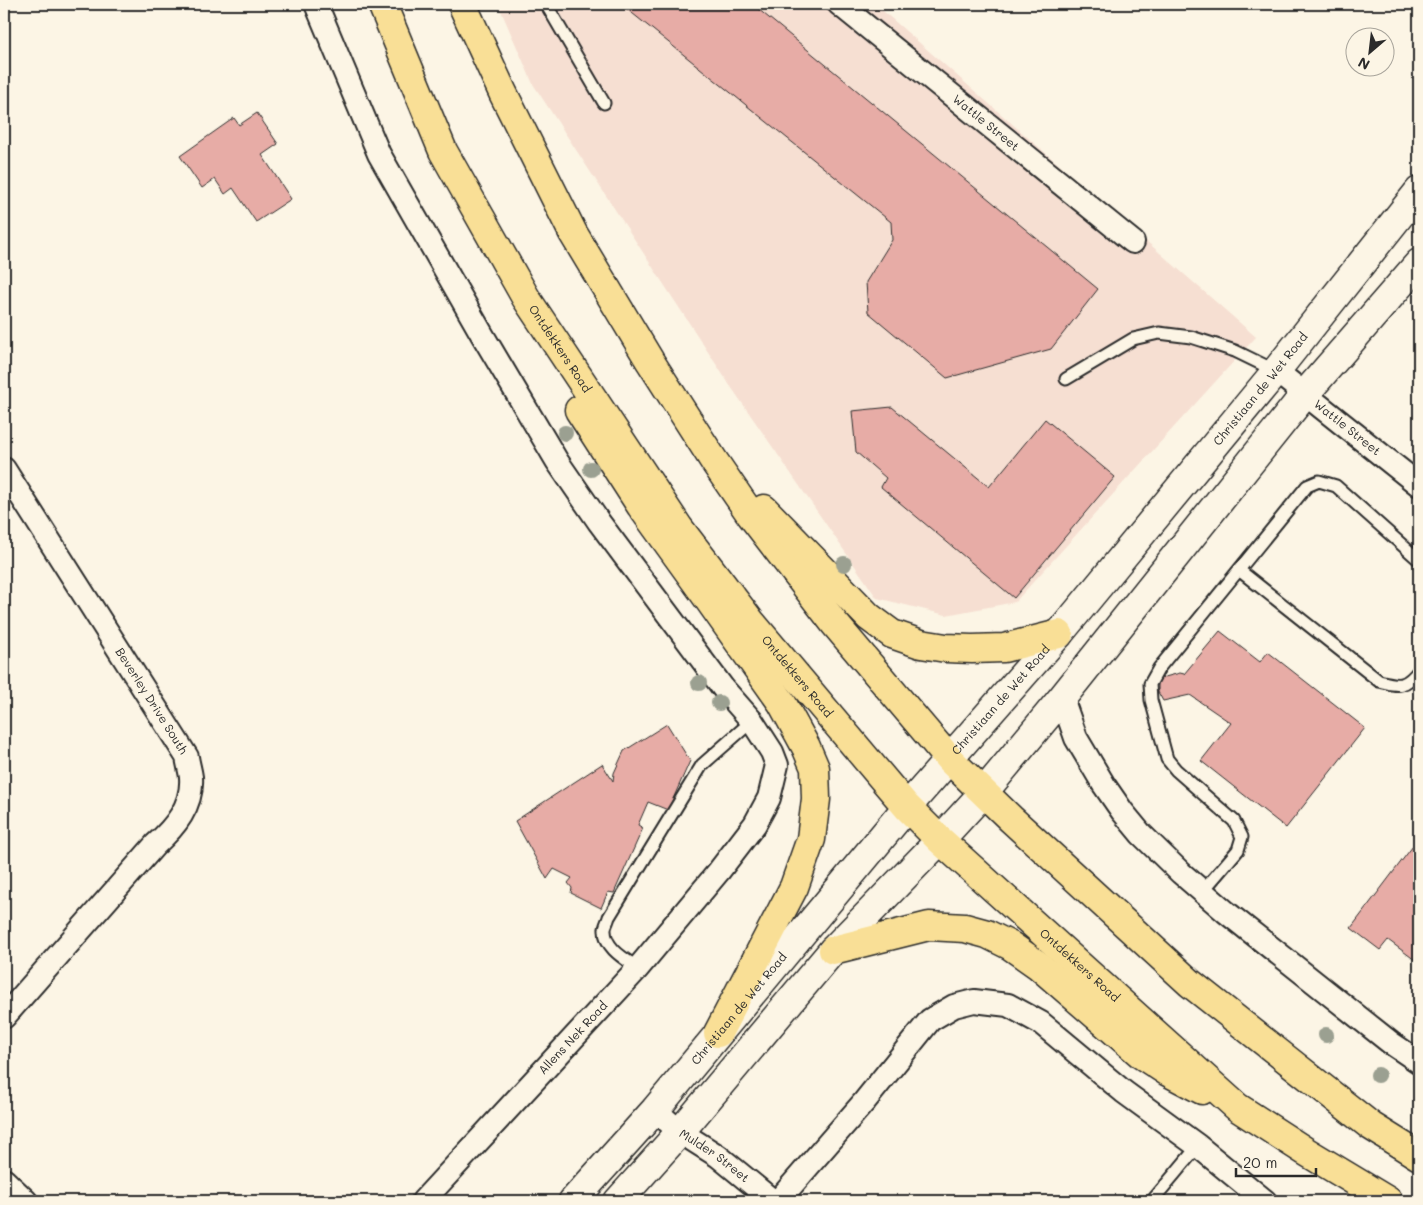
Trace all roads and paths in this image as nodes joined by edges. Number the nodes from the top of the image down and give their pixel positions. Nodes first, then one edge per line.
1 (316, 4) edge
2 (382, 4) edge
3 (462, 4) edge
4 (839, 4) edge
5 (551, 6) edge
6 (604, 102) dead end
7 (1419, 191) edge
8 (1133, 242) dead end
9 (1419, 263) edge
10 (526, 298) junction
11 (1276, 370) junction
12 (1066, 379) dead end
13 (1305, 394) junction
14 (714, 460) junction
15 (4, 469) edge
16 (1419, 485) edge
17 (1419, 560) edge
18 (1239, 570) junction
19 (1059, 634) junction
20 (1419, 670) edge
21 (1062, 698) junction
22 (752, 721) junction
23 (950, 760) junction
24 (984, 792) junction
25 (907, 807) junction
26 (940, 840) junction
27 (1202, 892) junction
28 (833, 950) junction
29 (638, 968) junction
30 (4, 1016) edge
31 (718, 1033) junction
32 (1419, 1062) edge
33 (1237, 1107) junction
34 (655, 1110) junction
35 (680, 1132) junction
36 (1198, 1146) junction
37 (1419, 1156) edge
38 (4, 1180) edge
39 (26, 1201) edge
40 (422, 1201) edge
41 (574, 1201) edge
42 (618, 1201) edge
43 (773, 1201) edge
44 (778, 1201) edge
45 (1152, 1201) edge
46 (1265, 1201) edge
47 (1388, 1201) edge

1 - 22 street
2 - 10 main road, Ontdekkers Road
3 - 14 main road
4 - 8 street, Wattle Street
5 - 6 lane
7 - 11 main road, Christiaan de Wet Road
9 - 13 main road
10 - 25 main road, Ontdekkers Road
10 - 31 main road
11 - 12 lane
11 - 13 street, Wattle Street
11 - 19 main road, Christiaan de Wet Road
13 - 16 street, Wattle Street
13 - 21 main road
14 - 19 main road
14 - 23 main road
15 - 30 street, Beverley Drive South
17 - 18 lane
18 - 20 lane
18 - 27 lane
19 - 23 main road, Christiaan de Wet Road
21 - 24 main road
21 - 27 street
22 - 29 street, Allens Nek Road
22 - 29 lane
23 - 24 main road
23 - 25 main road, Christiaan de Wet Road
24 - 26 main road
24 - 37 main road
25 - 26 main road, Ontdekkers Road
25 - 31 main road, Christiaan de Wet Road
26 - 28 main road
26 - 33 main road, Ontdekkers Road
27 - 32 street
28 - 33 main road
28 - 35 main road
29 - 40 street, Allens Nek Road
31 - 34 main road, Christiaan de Wet Road
33 - 47 main road, Ontdekkers Road
34 - 35 street, Mulder Street
34 - 41 main road, Christiaan de Wet Road
35 - 42 main road
35 - 43 street, Mulder Street
36 - 44 street
36 - 45 lane
36 - 46 street
38 - 39 street

